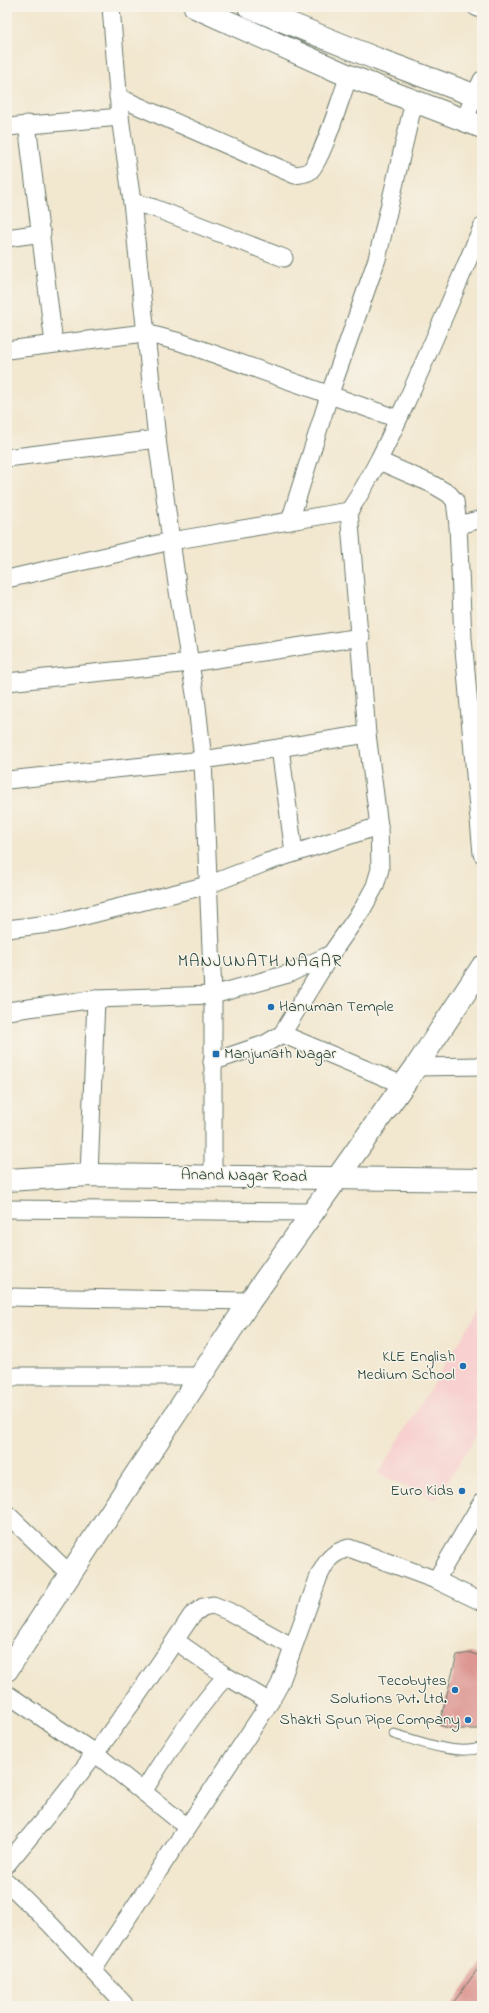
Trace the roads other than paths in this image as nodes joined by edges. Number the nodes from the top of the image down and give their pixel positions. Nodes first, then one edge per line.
1 (111, 7) edge
2 (195, 7) edge
3 (249, 7) edge
4 (476, 7) edge
5 (482, 10) edge
6 (348, 76) junction
7 (480, 91) edge
8 (118, 97) junction
9 (414, 101) junction
10 (120, 117) junction
11 (473, 123) edge
12 (27, 124) junction
13 (7, 127) edge
14 (132, 202) junction
15 (482, 227) edge
16 (42, 233) junction
17 (7, 238) edge
18 (284, 258) dead end
19 (145, 333) junction
20 (54, 344) junction
21 (7, 350) edge
22 (329, 396) junction
23 (398, 419) junction
24 (156, 439) junction
25 (7, 458) edge
26 (379, 461) junction
27 (349, 511) junction
28 (482, 519) edge
29 (290, 521) junction
30 (458, 525) junction
31 (171, 541) junction
32 (7, 579) edge
33 (361, 638) junction
34 (190, 663) junction
35 (7, 682) edge
36 (368, 734) junction
37 (280, 748) junction
38 (203, 760) junction
39 (7, 780) edge
40 (379, 826) junction
41 (294, 853) junction
42 (482, 854) edge
43 (208, 885) junction
44 (7, 929) edge
45 (331, 954) junction
46 (482, 967) edge
47 (212, 995) junction
48 (96, 999) junction
49 (7, 1011) edge
50 (282, 1034) junction
51 (212, 1062) junction
52 (482, 1066) edge
53 (416, 1067) junction
54 (403, 1085) junction
55 (89, 1175) junction
56 (213, 1176) junction
57 (336, 1178) junction
58 (7, 1180) edge
59 (482, 1180) edge
60 (7, 1209) edge
61 (312, 1212) junction
62 (7, 1297) edge
63 (250, 1301) junction
64 (202, 1376) junction
65 (7, 1379) edge
66 (482, 1502) edge
67 (7, 1514) edge
68 (71, 1575) junction
69 (436, 1580) junction
70 (482, 1602) edge
71 (176, 1641) junction
72 (293, 1647) junction
73 (7, 1670) edge
74 (226, 1676) junction
75 (7, 1694) edge
76 (270, 1702) junction
77 (394, 1734) dead end
78 (482, 1747) edge
79 (96, 1754) junction
80 (143, 1792) junction
81 (187, 1827) junction
82 (7, 1864) edge
83 (7, 1882) edge
84 (93, 1970) junction
85 (124, 2004) dead end

1 - 8 street
2 - 6 street
3 - 7 street
4 - 5 street
6 - 8 street
6 - 9 street
7 - 11 street
8 - 10 street
9 - 11 street
9 - 22 street
10 - 12 street
10 - 14 street
12 - 13 street
12 - 16 street
14 - 18 street
14 - 19 street
15 - 23 street
16 - 17 street
16 - 20 street
19 - 20 street
19 - 22 street
19 - 24 street
20 - 21 street
22 - 23 street
22 - 29 street
23 - 26 street
24 - 25 street
24 - 31 street
26 - 27 street
26 - 30 street
27 - 29 street
27 - 33 street
28 - 30 street
29 - 31 street
30 - 42 street
31 - 32 street
31 - 34 street
33 - 34 street
33 - 36 street
34 - 35 street
34 - 38 street
36 - 37 street
36 - 40 street
37 - 38 street
37 - 41 street
38 - 39 street
38 - 43 street
40 - 41 street
40 - 45 street
41 - 43 street
43 - 44 street
43 - 47 street
45 - 47 street
45 - 50 street
46 - 53 street
47 - 48 street
47 - 51 street
48 - 49 street
48 - 55 street
50 - 51 street
50 - 54 street
51 - 56 street
52 - 53 street
53 - 54 street
54 - 57 street
55 - 56 street, Anand Nagar Road
55 - 58 street, Anand Nagar Road
56 - 57 street, Anand Nagar Road
57 - 59 street, Anand Nagar Road
57 - 61 street
60 - 61 street
61 - 63 street
62 - 63 street
63 - 64 street
64 - 65 street
64 - 68 street
66 - 69 street
67 - 68 street
68 - 73 street
69 - 70 street
69 - 72 street
71 - 72 street
71 - 74 street
71 - 79 street
72 - 76 street
74 - 76 street
74 - 80 street
75 - 79 street
76 - 81 street
77 - 78 lane
79 - 80 street
79 - 82 street
80 - 81 street
81 - 84 street
83 - 84 street
84 - 85 street

